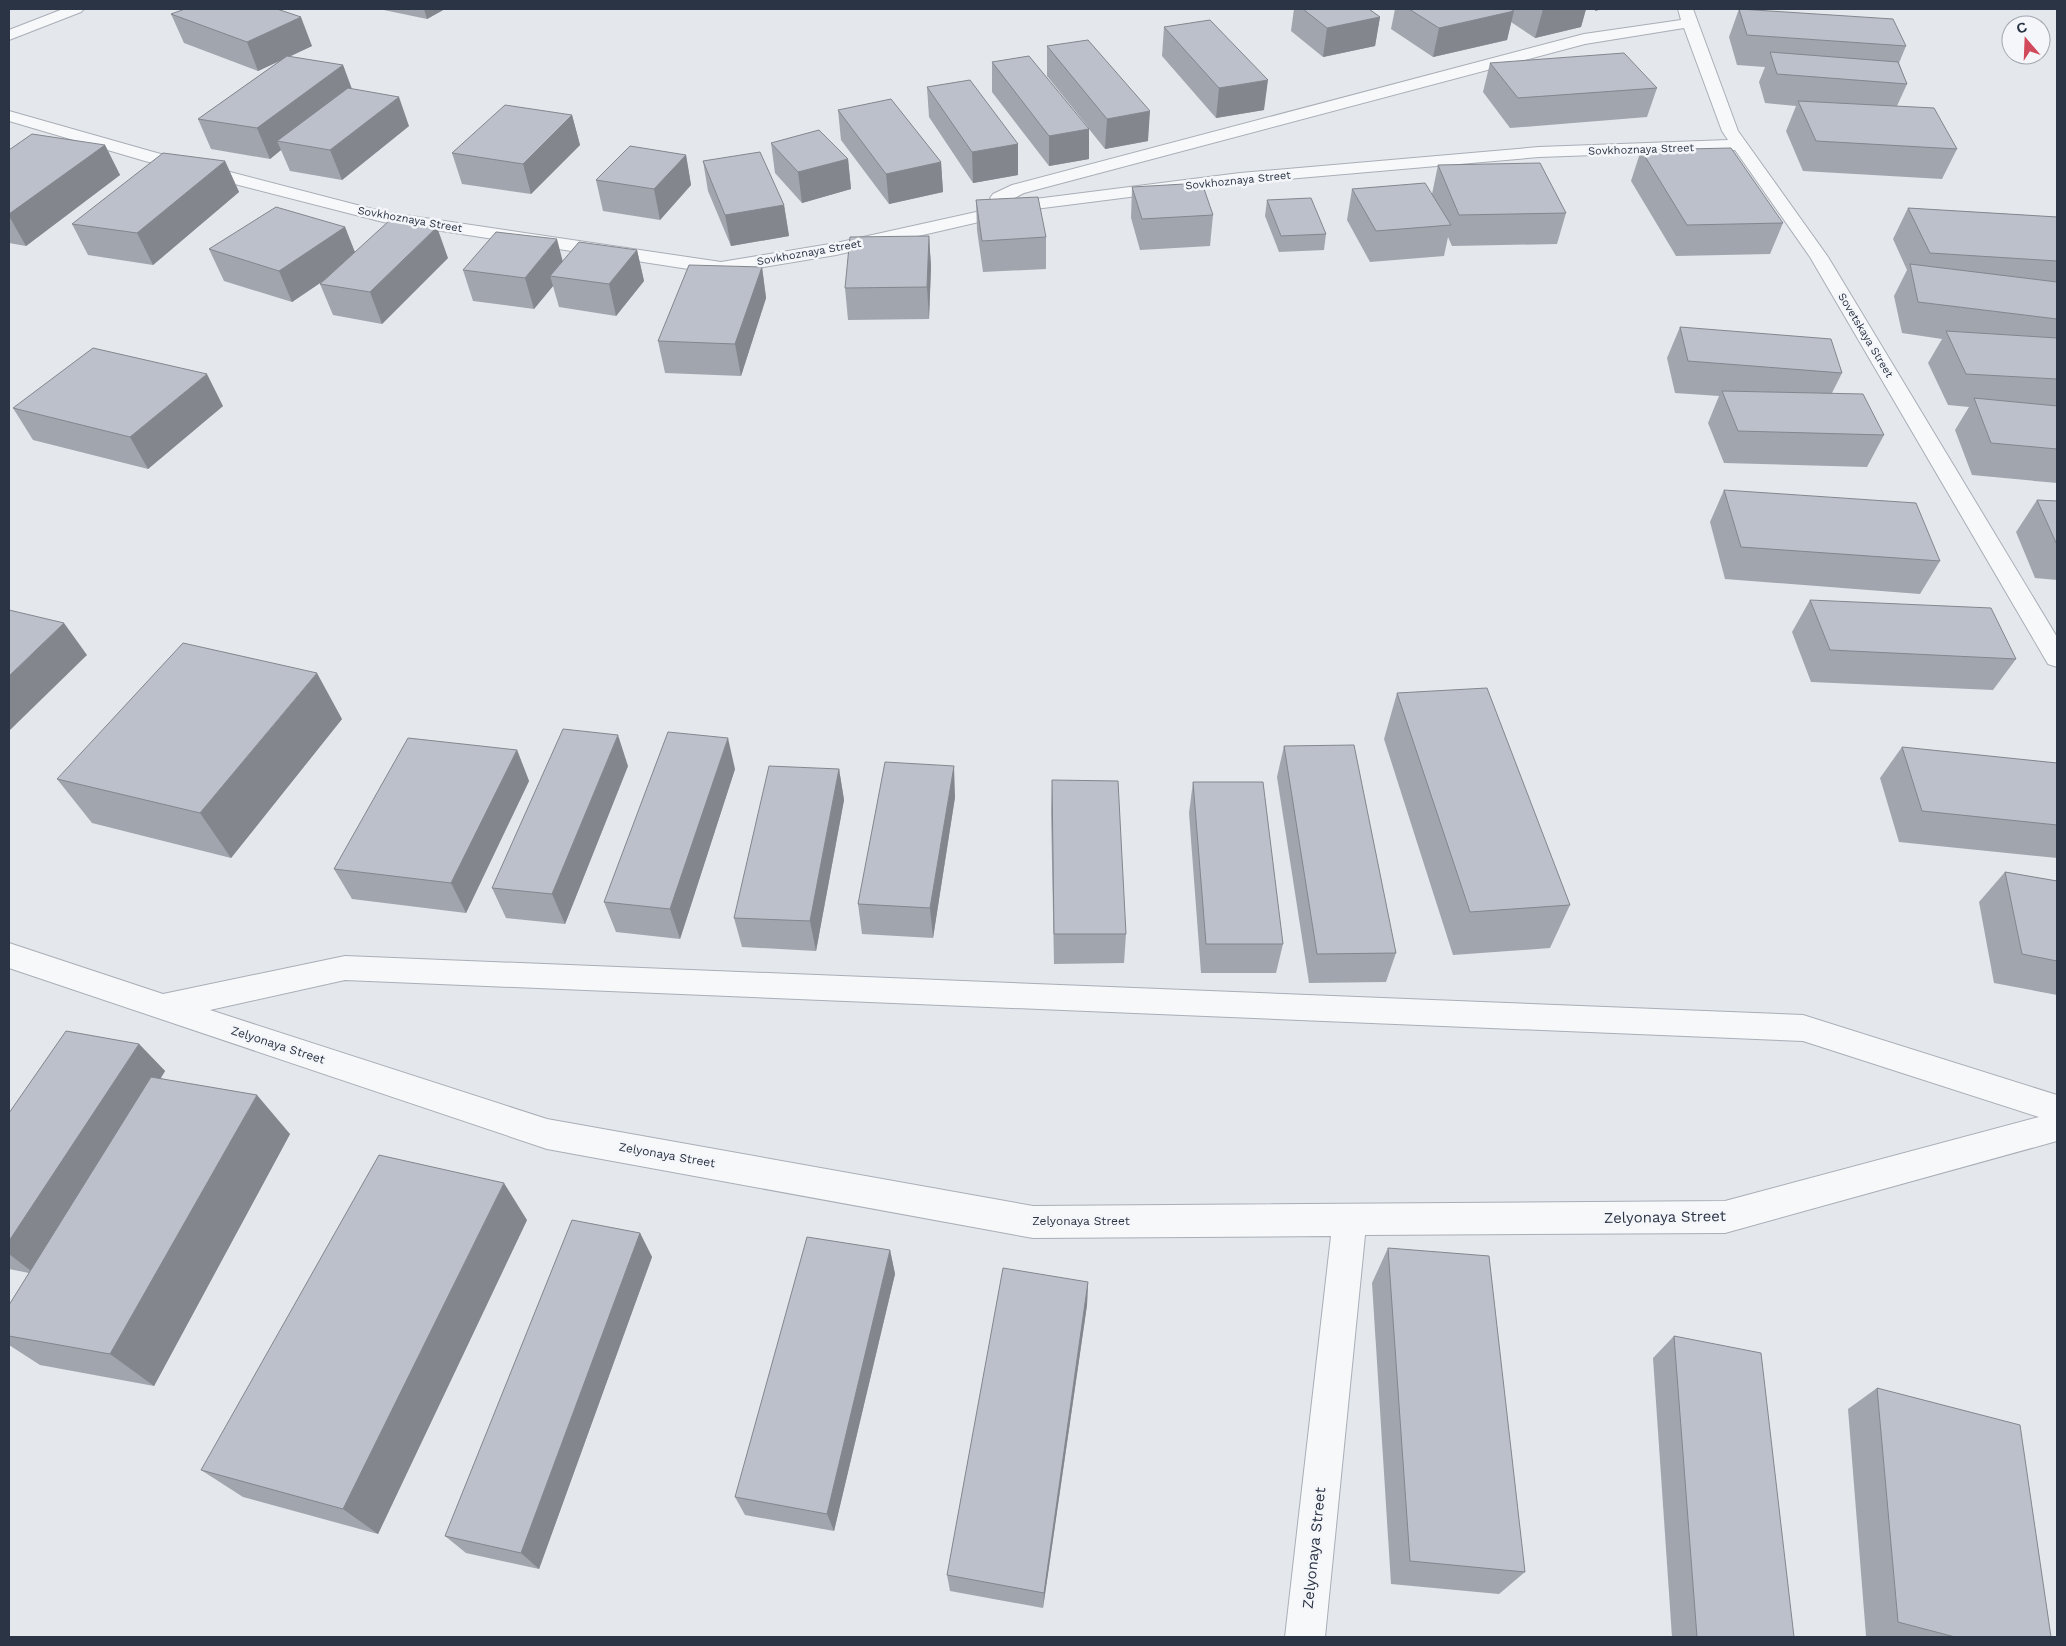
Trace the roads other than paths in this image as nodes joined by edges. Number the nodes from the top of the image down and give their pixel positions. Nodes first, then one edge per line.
1 (76, 9) edge
2 (1688, 16) edge
3 (9, 35) edge
4 (9, 116) edge
5 (1741, 145) junction
6 (938, 226) junction
7 (2057, 658) edge
8 (9, 955) edge
9 (162, 1007) junction
10 (2057, 1109) edge
11 (2057, 1127) edge
12 (1350, 1220) junction
13 (1305, 1637) edge

1 - 3 street
2 - 5 street, Sovetskaya Street
2 - 6 street
4 - 6 street, Sovkhoznaya Street
5 - 6 street, Sovkhoznaya Street
5 - 7 street, Sovetskaya Street
8 - 9 street, Zelyonaya Street
9 - 10 street
9 - 12 street, Zelyonaya Street
11 - 12 street, Zelyonaya Street
12 - 13 street, Zelyonaya Street

